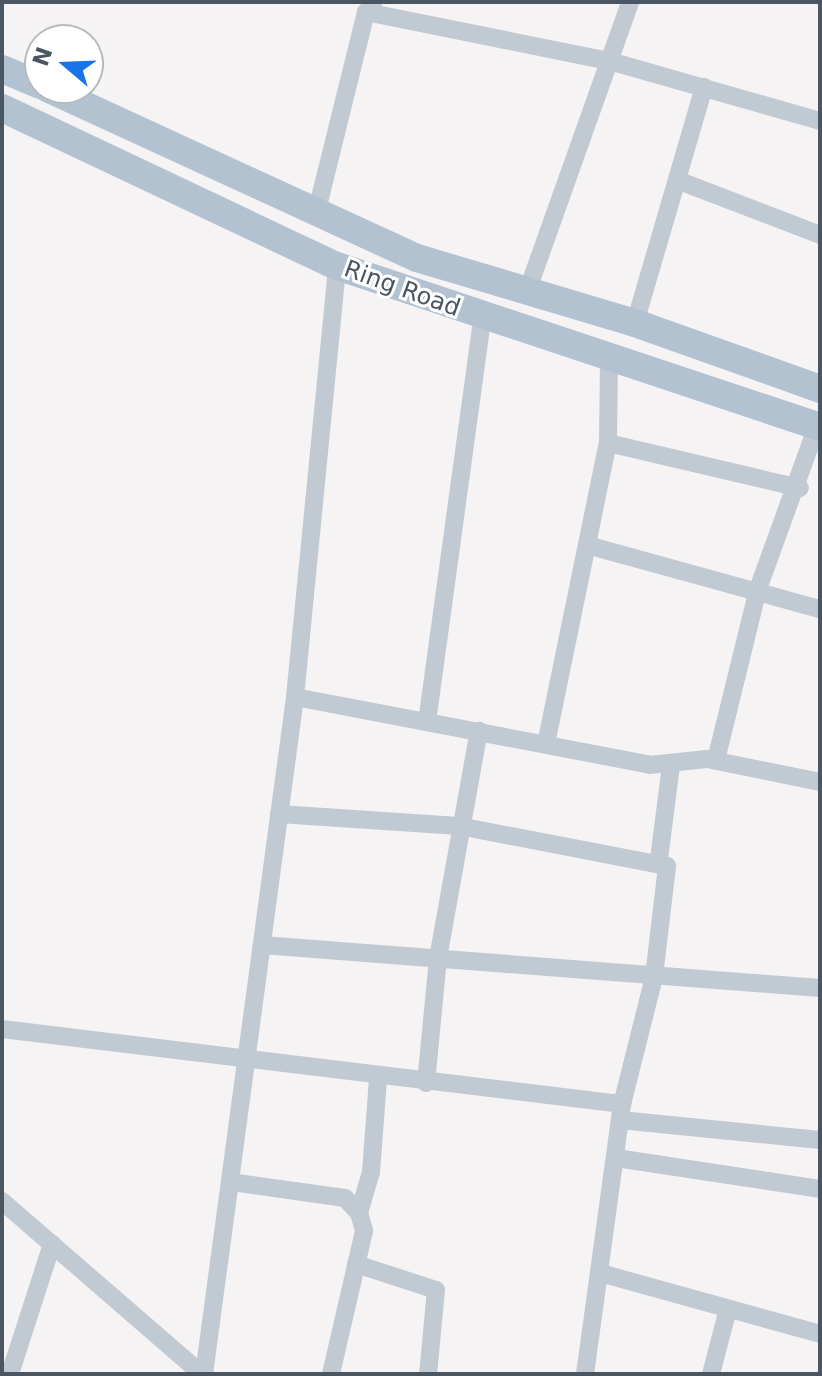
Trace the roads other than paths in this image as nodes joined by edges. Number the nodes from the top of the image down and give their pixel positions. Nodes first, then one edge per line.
1 (630, 2) edge
2 (373, 5) edge
3 (613, 62) junction
4 (2, 69) edge
5 (24, 78) edge
6 (704, 87) junction
7 (81, 104) edge
8 (2, 108) edge
9 (820, 121) edge
10 (677, 180) junction
11 (316, 214) junction
12 (820, 235) edge
13 (337, 266) junction
14 (527, 292) junction
15 (482, 318) junction
16 (635, 323) junction
17 (609, 360) junction
18 (820, 389) edge
19 (819, 427) edge
20 (608, 443) junction
21 (800, 488) junction
22 (587, 545) junction
23 (758, 589) junction
24 (820, 609) edge
25 (295, 697) junction
26 (427, 722) junction
27 (479, 731) junction
28 (546, 744) junction
29 (716, 760) junction
30 (671, 765) junction
31 (820, 782) edge
32 (279, 814) junction
33 (459, 826) junction
34 (659, 859) junction
35 (262, 945) junction
36 (438, 958) junction
37 (654, 977) junction
38 (820, 988) edge
39 (2, 1029) edge
40 (247, 1064) junction
41 (378, 1078) junction
42 (426, 1083) junction
43 (621, 1112) junction
44 (820, 1140) edge
45 (616, 1158) junction
46 (231, 1182) junction
47 (820, 1189) edge
48 (2, 1201) edge
49 (359, 1213) junction
50 (52, 1244) junction
51 (356, 1264) junction
52 (604, 1274) junction
53 (728, 1309) junction
54 (820, 1334) edge
55 (10, 1374) edge
56 (203, 1374) edge
57 (331, 1374) edge
58 (428, 1374) edge
59 (585, 1374) edge
60 (711, 1374) edge

1 - 3 street
2 - 3 street
2 - 11 street
3 - 6 street
3 - 14 street
4 - 5 main road
6 - 9 street
6 - 10 street
7 - 11 main road, Ring Road
8 - 13 main road, Ring Road
10 - 12 street
10 - 16 street
11 - 14 main road, Ring Road
13 - 15 main road, Ring Road
13 - 25 street
14 - 16 main road, Ring Road
15 - 17 main road, Ring Road
15 - 26 street
16 - 18 main road, Ring Road
17 - 19 main road, Ring Road
17 - 20 street
19 - 21 street
20 - 21 street
20 - 22 street
21 - 23 street
22 - 23 street
22 - 28 street
23 - 24 street
23 - 29 street
25 - 26 street
25 - 32 street
26 - 27 street
27 - 28 street
27 - 33 street
28 - 30 street
29 - 30 street
29 - 31 street
30 - 34 street
32 - 33 street
32 - 35 street
33 - 34 street
33 - 36 street
34 - 37 street
35 - 36 street
35 - 40 street
36 - 37 street
36 - 42 street
37 - 38 street
37 - 43 street
39 - 40 street
40 - 41 street
40 - 46 street
41 - 42 street
41 - 49 street
42 - 43 street
43 - 44 street
43 - 45 street
45 - 47 street
45 - 52 street
46 - 49 street
46 - 56 street
48 - 50 street
49 - 51 street
50 - 55 street
50 - 56 street
51 - 57 street
51 - 58 street
52 - 53 street
52 - 59 street
53 - 54 street
53 - 60 street

